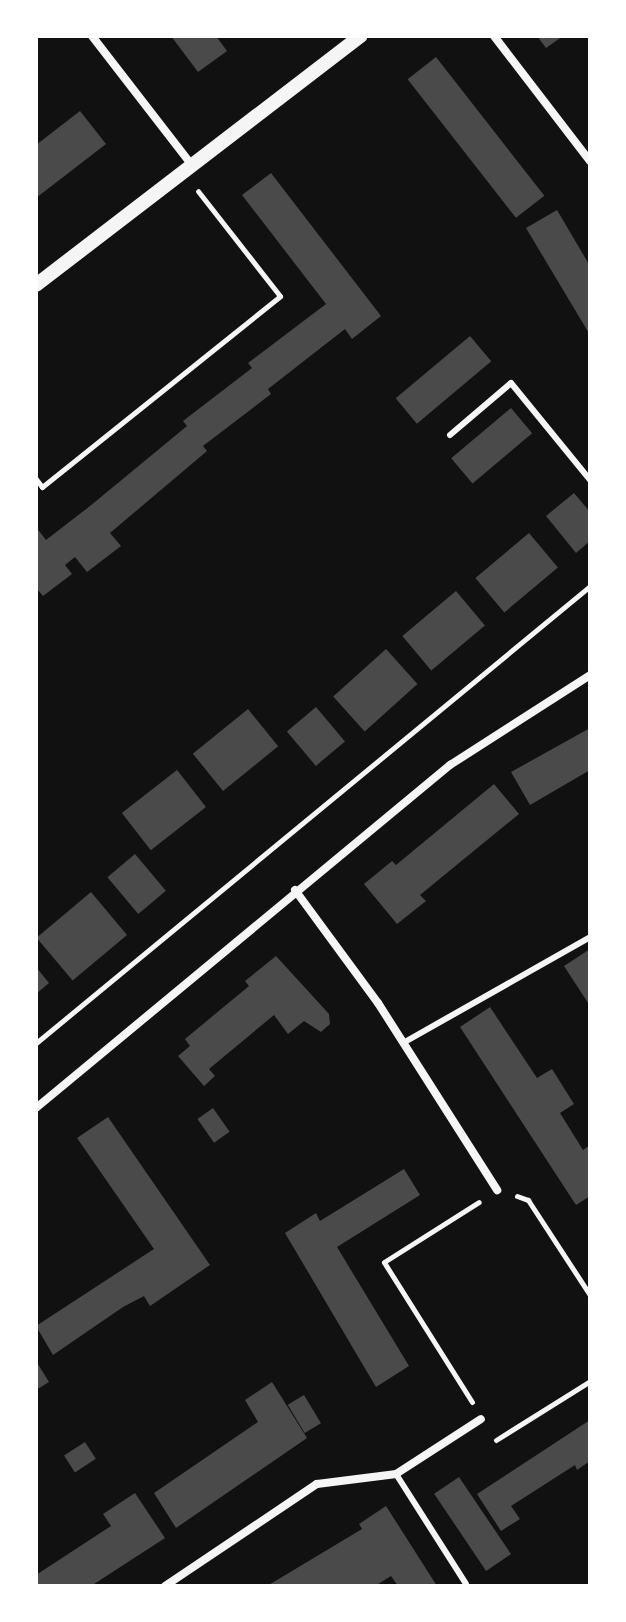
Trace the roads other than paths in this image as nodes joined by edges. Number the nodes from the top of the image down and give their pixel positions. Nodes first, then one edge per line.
1 (92, 36) edge
2 (361, 36) edge
3 (494, 36) edge
4 (590, 161) edge
5 (187, 168) junction
6 (36, 285) edge
7 (450, 435) dead end
8 (590, 480) edge
9 (590, 675) edge
10 (295, 890) junction
11 (590, 937) edge
12 (403, 1043) junction
13 (36, 1108) edge
14 (497, 1190) road end
15 (481, 1419) road end
16 (396, 1474) junction
17 (466, 1584) edge
18 (165, 1586) edge

1 - 5 street
2 - 5 street
3 - 4 street
5 - 6 street
7 - 8 lane
9 - 10 street
10 - 12 street
10 - 13 street
11 - 12 lane
12 - 14 street
15 - 16 street
16 - 17 lane
16 - 18 street

